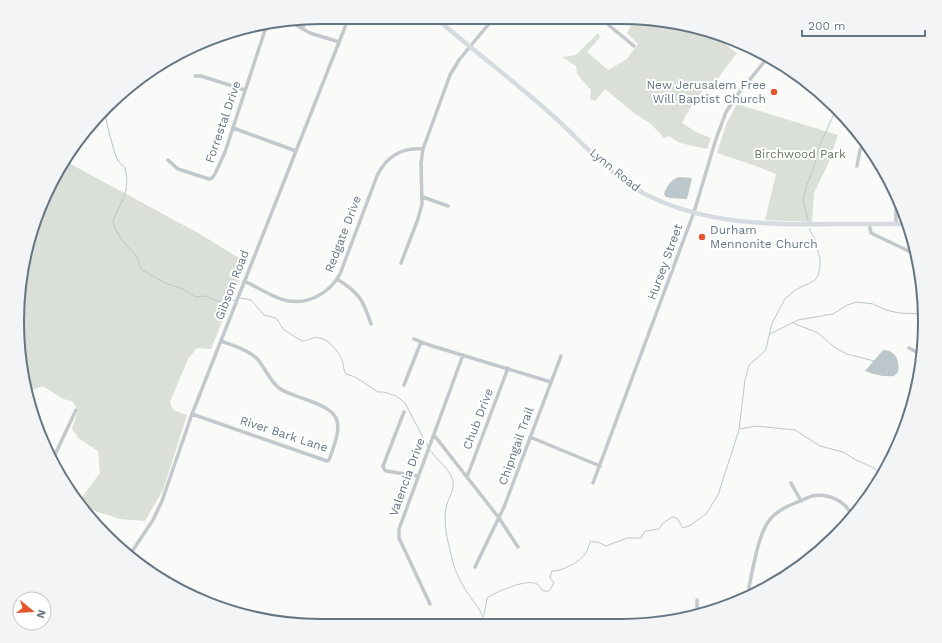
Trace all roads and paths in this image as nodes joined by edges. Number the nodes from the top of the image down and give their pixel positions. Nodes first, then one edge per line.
1 (346, 24) edge
2 (443, 24) edge
3 (489, 24) edge
4 (607, 24) edge
5 (304, 25) edge
6 (296, 26) edge
7 (302, 29) junction
8 (264, 30) edge
9 (339, 42) junction
10 (470, 46) junction
11 (634, 46) dead end
12 (764, 62) edge
13 (195, 76) dead end
14 (245, 90) junction
15 (233, 128) junction
16 (862, 147) edge
17 (423, 149) junction
18 (296, 151) junction
19 (168, 160) dead end
20 (857, 166) dead end
21 (423, 197) junction
22 (448, 206) dead end
23 (896, 211) edge
24 (694, 212) junction
25 (869, 224) junction
26 (896, 224) junction
27 (901, 224) edge
28 (909, 251) edge
29 (401, 263) dead end
30 (337, 279) junction
31 (244, 281) junction
32 (371, 324) dead end
33 (414, 339) dead end
34 (221, 341) junction
35 (421, 342) junction
36 (909, 348) dead end
37 (916, 352) edge
38 (463, 355) junction
39 (561, 356) dead end
40 (508, 368) junction
41 (551, 382) junction
42 (404, 385) dead end
43 (76, 410) dead end
44 (404, 412) dead end
45 (192, 414) junction
46 (434, 435) junction
47 (530, 437) junction
48 (55, 454) edge
49 (600, 466) junction
50 (418, 476) junction
51 (467, 477) junction
52 (791, 483) dead end
53 (593, 484) dead end
54 (801, 501) junction
55 (850, 511) edge
56 (499, 518) junction
57 (518, 547) dead end
58 (132, 551) edge
59 (475, 567) dead end
60 (749, 589) edge
61 (697, 600) dead end
62 (430, 604) dead end
63 (697, 609) edge

1 - 9 street, Gibson Road
2 - 10 street, Lynn Road
3 - 10 street
4 - 11 street
5 - 7 street
6 - 7 street
7 - 9 street
8 - 14 street, Forrestal Drive
9 - 18 street, Gibson Road
10 - 17 street
10 - 24 street, Lynn Road
12 - 24 street, Hursey Street
13 - 14 street
14 - 15 street, Forrestal Drive
15 - 18 street
15 - 19 street, Forrestal Drive
16 - 20 street
17 - 21 street
17 - 30 street, Redgate Drive
18 - 31 street, Gibson Road
21 - 22 street
21 - 29 street
23 - 26 street
24 - 25 street, Lynn Road
24 - 49 street, Hursey Street
25 - 26 street, Lynn Road
25 - 28 street
26 - 27 street, Lynn Road
30 - 31 street, Redgate Drive
30 - 32 street
31 - 34 street, Gibson Road
33 - 35 street
34 - 45 street, Gibson Road
34 - 45 street, River Bark Lane
35 - 38 street
35 - 42 street
36 - 37 street
38 - 40 street
38 - 46 street, Valencia Drive
39 - 41 street, Chipngail Trail
40 - 41 street
40 - 51 street, Chub Drive
41 - 47 street, Chipngail Trail
43 - 48 street
44 - 50 street
45 - 58 street, Gibson Road
46 - 50 street, Valencia Drive
46 - 51 street
47 - 49 street
47 - 56 street, Chipngail Trail
49 - 53 street, Hursey Street
50 - 62 street, Valencia Drive
51 - 56 street
52 - 54 street
54 - 55 street
54 - 60 street
56 - 57 street
56 - 59 street, Chipngail Trail
61 - 63 street

